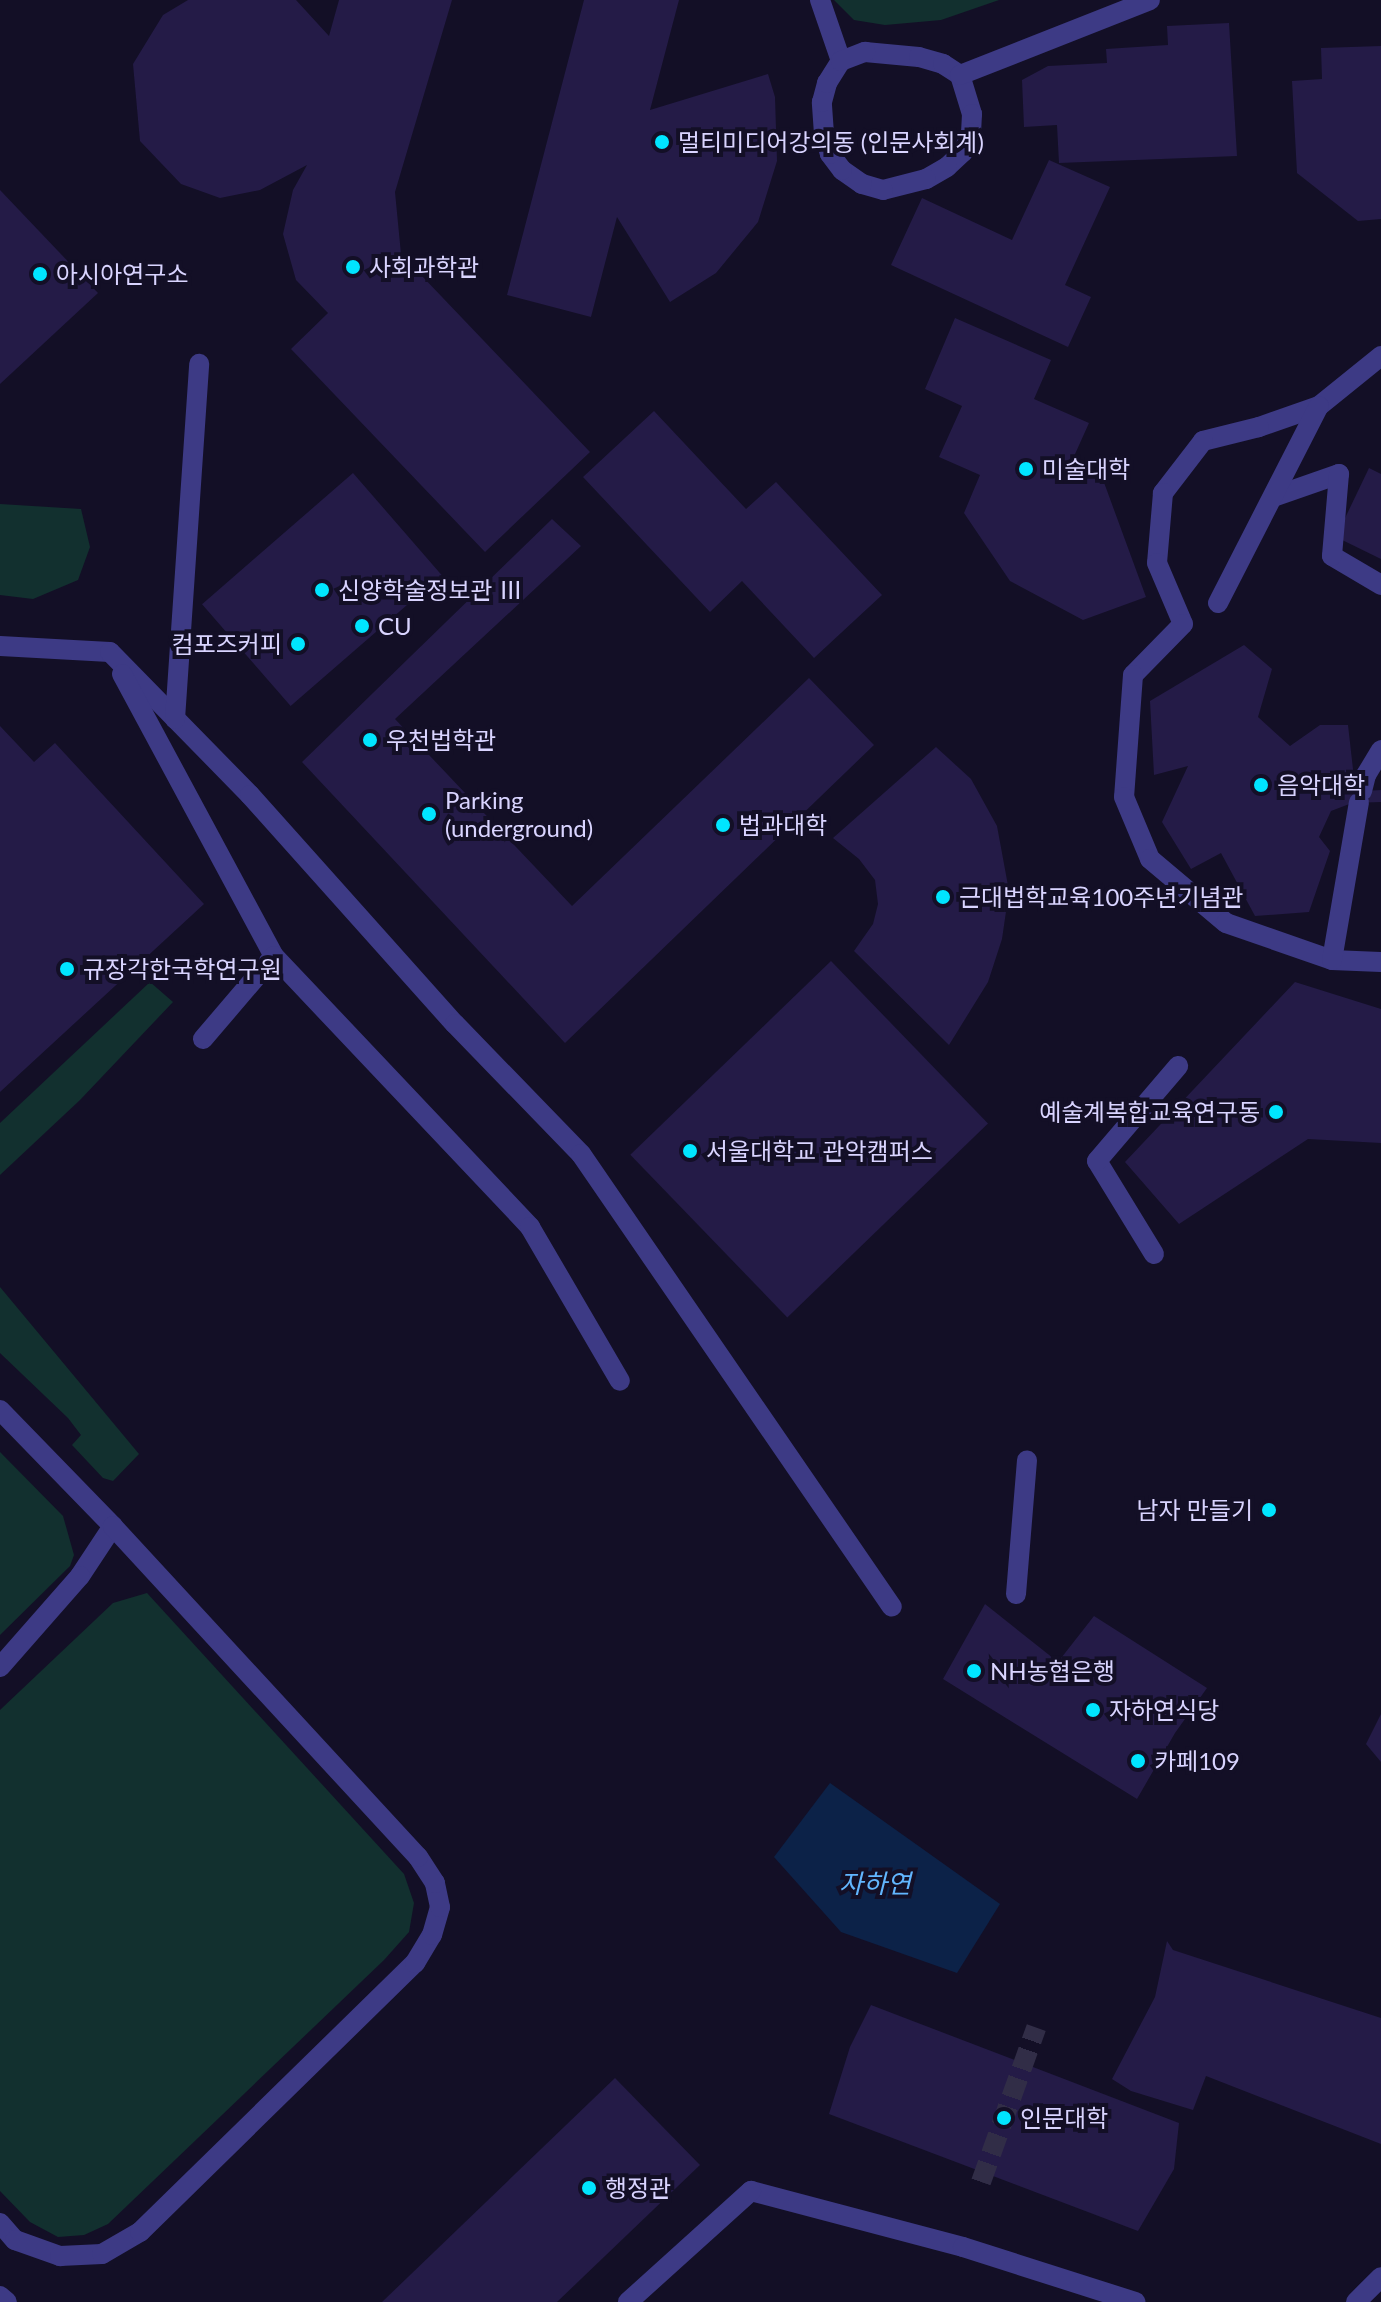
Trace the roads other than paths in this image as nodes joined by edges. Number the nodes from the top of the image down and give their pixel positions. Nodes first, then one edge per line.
1 (820, 0) edge
2 (1150, 0) edge
3 (841, 61) junction
4 (960, 75) junction
5 (1381, 356) edge
6 (199, 364) dead end
7 (1319, 406) junction
8 (1273, 497) junction
9 (1381, 585) edge
10 (1218, 603) dead end
11 (0, 646) edge
12 (110, 652) junction
13 (175, 719) junction
14 (1381, 750) edge
15 (274, 956) junction
16 (1332, 960) junction
17 (1381, 962) edge
18 (203, 1039) dead end
19 (1178, 1066) dead end
20 (1154, 1254) dead end
21 (620, 1381) dead end
22 (0, 1410) edge
23 (1027, 1460) dead end
24 (113, 1526) junction
25 (1016, 1594) dead end
26 (892, 1607) dead end
27 (0, 1667) edge
28 (0, 2223) edge
29 (1381, 2277) edge
30 (0, 2296) edge
31 (7, 2302) edge
32 (628, 2302) edge
33 (1135, 2302) edge
34 (1356, 2302) edge

1 - 3 street
2 - 4 street
3 - 4 street
3 - 4 street
5 - 7 street
6 - 13 street
7 - 8 street
7 - 16 street
8 - 9 street
8 - 10 street
11 - 12 street
12 - 13 street
12 - 15 street
13 - 26 street
14 - 16 street
15 - 18 street
15 - 21 street
16 - 17 street
19 - 20 street
22 - 24 street
23 - 25 street
24 - 27 street
24 - 28 street
29 - 34 street
30 - 31 street
32 - 33 street

